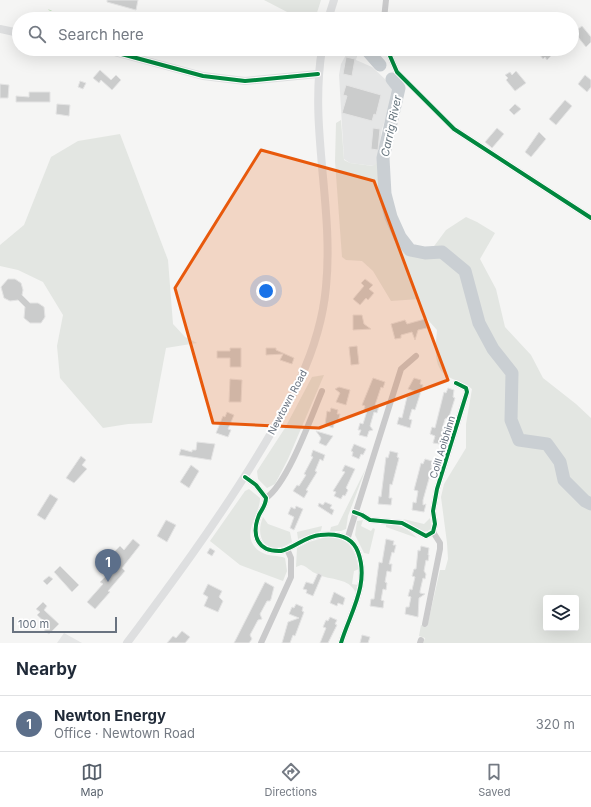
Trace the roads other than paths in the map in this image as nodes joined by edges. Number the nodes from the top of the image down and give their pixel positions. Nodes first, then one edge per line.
1 (334, 0) edge
2 (386, 0) edge
3 (330, 12) edge
4 (385, 12) edge
5 (0, 29) edge
6 (12, 32) edge
7 (129, 56) edge
8 (321, 56) edge
9 (390, 56) edge
10 (318, 74) junction
11 (591, 218) edge
12 (416, 356) dead end
13 (456, 383) dead end
14 (322, 391) dead end
15 (244, 477) junction
16 (266, 498) junction
17 (354, 512) junction
18 (433, 532) junction
19 (348, 537) junction
20 (288, 549) junction
21 (424, 624) dead end
22 (127, 643) edge
23 (261, 643) edge
24 (341, 643) edge

1 - 3 main road
2 - 4 street
5 - 6 main road
7 - 10 main road
8 - 10 main road, Newtown Road
9 - 11 street
10 - 15 main road, Newtown Road
12 - 17 street
13 - 18 street, Coill Aoibhinn
14 - 16 street
15 - 16 street
15 - 22 main road, Newtown Road
16 - 20 street
17 - 18 street
17 - 19 street
18 - 21 street, Coill Aoibhinn
19 - 20 street
19 - 24 street
20 - 23 street

